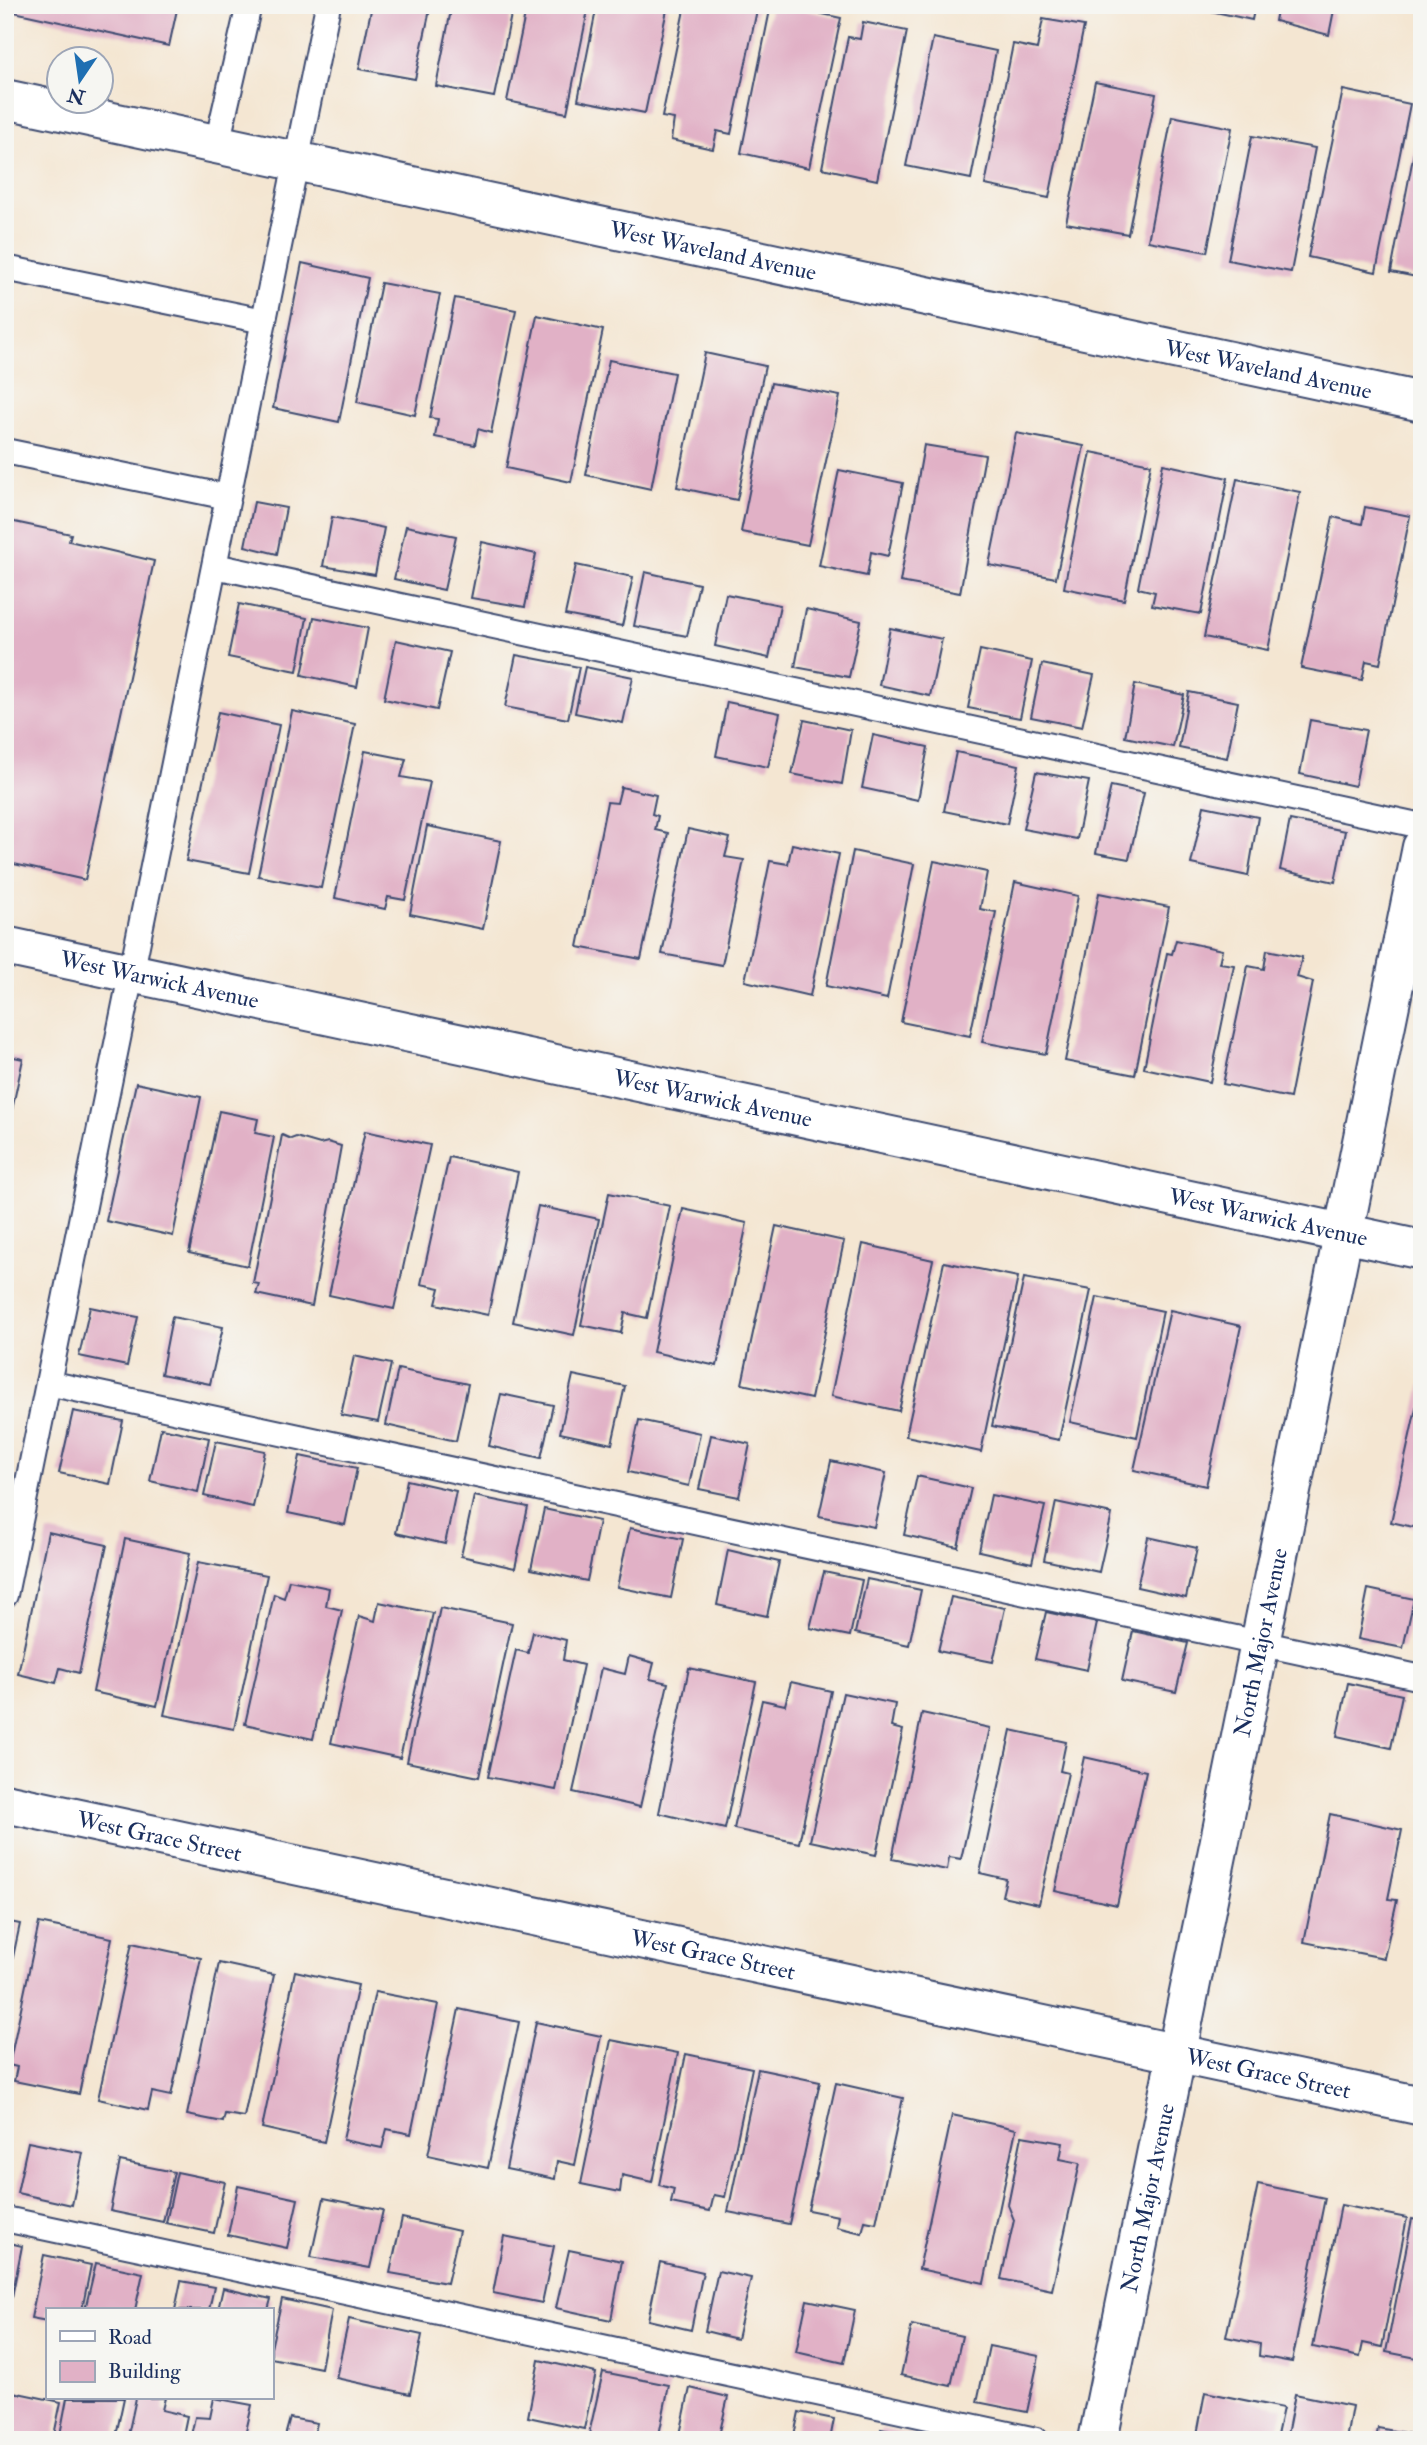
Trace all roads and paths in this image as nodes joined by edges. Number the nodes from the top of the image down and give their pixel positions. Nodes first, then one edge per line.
1 (248, 5) edge
2 (328, 5) edge
3 (5, 99) edge
4 (217, 144) junction
5 (297, 162) junction
6 (5, 268) edge
7 (264, 321) junction
8 (1422, 402) edge
9 (5, 451) edge
10 (228, 497) junction
11 (215, 565) junction
12 (1422, 826) edge
13 (1422, 846) edge
14 (5, 946) edge
15 (132, 973) junction
16 (1343, 1234) junction
17 (1422, 1250) edge
18 (48, 1383) junction
19 (5, 1595) edge
20 (1259, 1643) junction
21 (1422, 1678) edge
22 (5, 1803) edge
23 (1177, 2053) junction
24 (1422, 2106) edge
25 (5, 2219) edge
26 (1036, 2440) edge
27 (1098, 2440) edge

1 - 4 lane
2 - 5 lane
3 - 4 street, West Waveland Avenue
4 - 5 street, West Waveland Avenue
5 - 7 lane
5 - 8 street, West Waveland Avenue
6 - 7 lane
7 - 10 lane
9 - 10 lane
10 - 11 lane
11 - 12 lane
11 - 15 lane
13 - 16 street, North Major Avenue
14 - 15 street, West Warwick Avenue
15 - 16 street, West Warwick Avenue
15 - 18 lane
16 - 17 street, West Warwick Avenue
16 - 20 street, North Major Avenue
18 - 19 lane
18 - 20 lane
20 - 21 lane
20 - 23 street, North Major Avenue
22 - 23 street, West Grace Street
23 - 24 street, West Grace Street
23 - 27 street, North Major Avenue
25 - 26 lane

